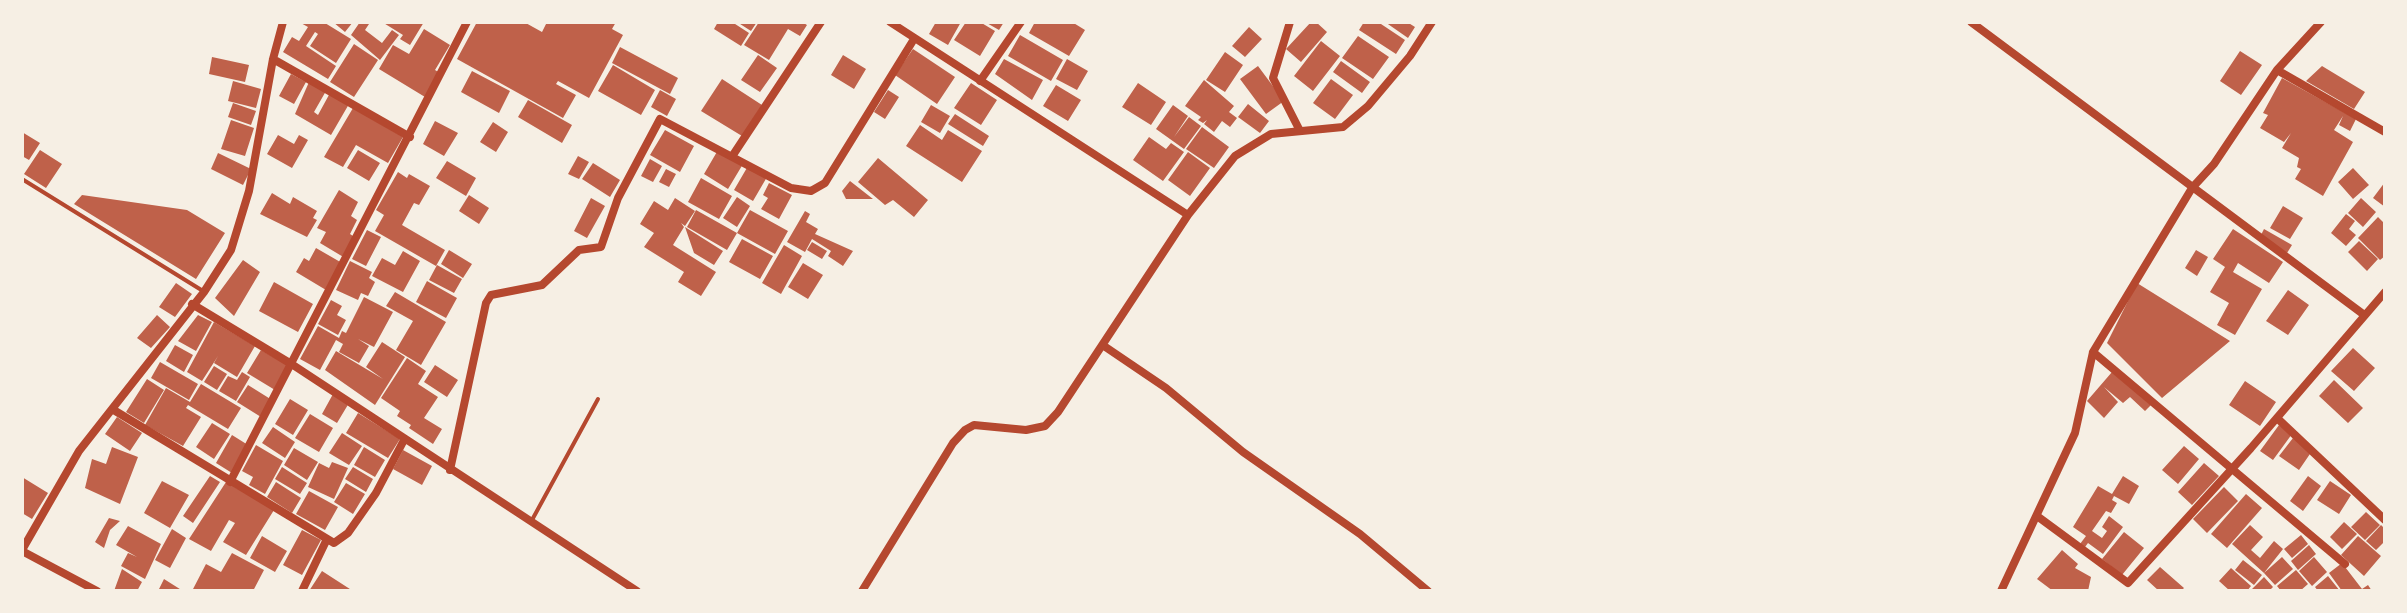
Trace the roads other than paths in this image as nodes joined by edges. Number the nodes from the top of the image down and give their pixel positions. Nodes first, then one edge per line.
1 (283, 22) edge
2 (467, 22) edge
3 (821, 22) edge
4 (890, 22) edge
5 (1021, 22) edge
6 (1290, 22) edge
7 (1432, 22) edge
8 (1971, 22) edge
9 (2321, 22) edge
10 (914, 39) junction
11 (273, 59) junction
12 (2277, 70) junction
13 (980, 81) junction
14 (1299, 129) junction
15 (2385, 132) edge
16 (410, 137) junction
17 (733, 155) junction
18 (22, 179) edge
19 (2192, 188) junction
20 (1188, 215) junction
21 (204, 292) junction
22 (2385, 292) edge
23 (192, 304) junction
24 (2363, 314) junction
25 (1104, 346) junction
26 (2093, 352) junction
27 (293, 365) junction
28 (598, 399) dead end
29 (112, 409) junction
30 (2277, 418) junction
31 (404, 440) junction
32 (450, 470) junction
33 (2231, 470) junction
34 (230, 482) junction
35 (2037, 516) junction
36 (2385, 520) edge
37 (531, 522) junction
38 (326, 541) junction
39 (22, 550) edge
40 (2345, 564) dead end
41 (2128, 583) junction
42 (97, 591) edge
43 (302, 591) edge
44 (637, 591) edge
45 (862, 591) edge
46 (1428, 591) edge
47 (2001, 591) edge
48 (2138, 591) edge

1 - 11 street
2 - 16 street
3 - 17 street
4 - 10 street
5 - 13 street
6 - 14 street
7 - 14 street
8 - 19 street
9 - 12 street
10 - 13 street
10 - 17 street
11 - 16 street
11 - 21 street
12 - 15 street
12 - 19 street
13 - 20 street
14 - 20 street
16 - 27 street
17 - 32 street
18 - 21 lane
19 - 24 street
19 - 26 street
20 - 25 street
21 - 23 street
22 - 24 street
23 - 27 street
23 - 29 street
24 - 30 street
25 - 45 street
25 - 46 street
26 - 33 street
26 - 35 street
27 - 31 street
27 - 34 street
28 - 37 lane
29 - 34 street
29 - 39 street
30 - 33 street
30 - 36 street
31 - 32 street
31 - 38 street
32 - 37 street
33 - 40 street
33 - 41 street
34 - 38 street
35 - 41 street
35 - 47 street
37 - 44 street
38 - 43 street
39 - 42 street
41 - 48 street

